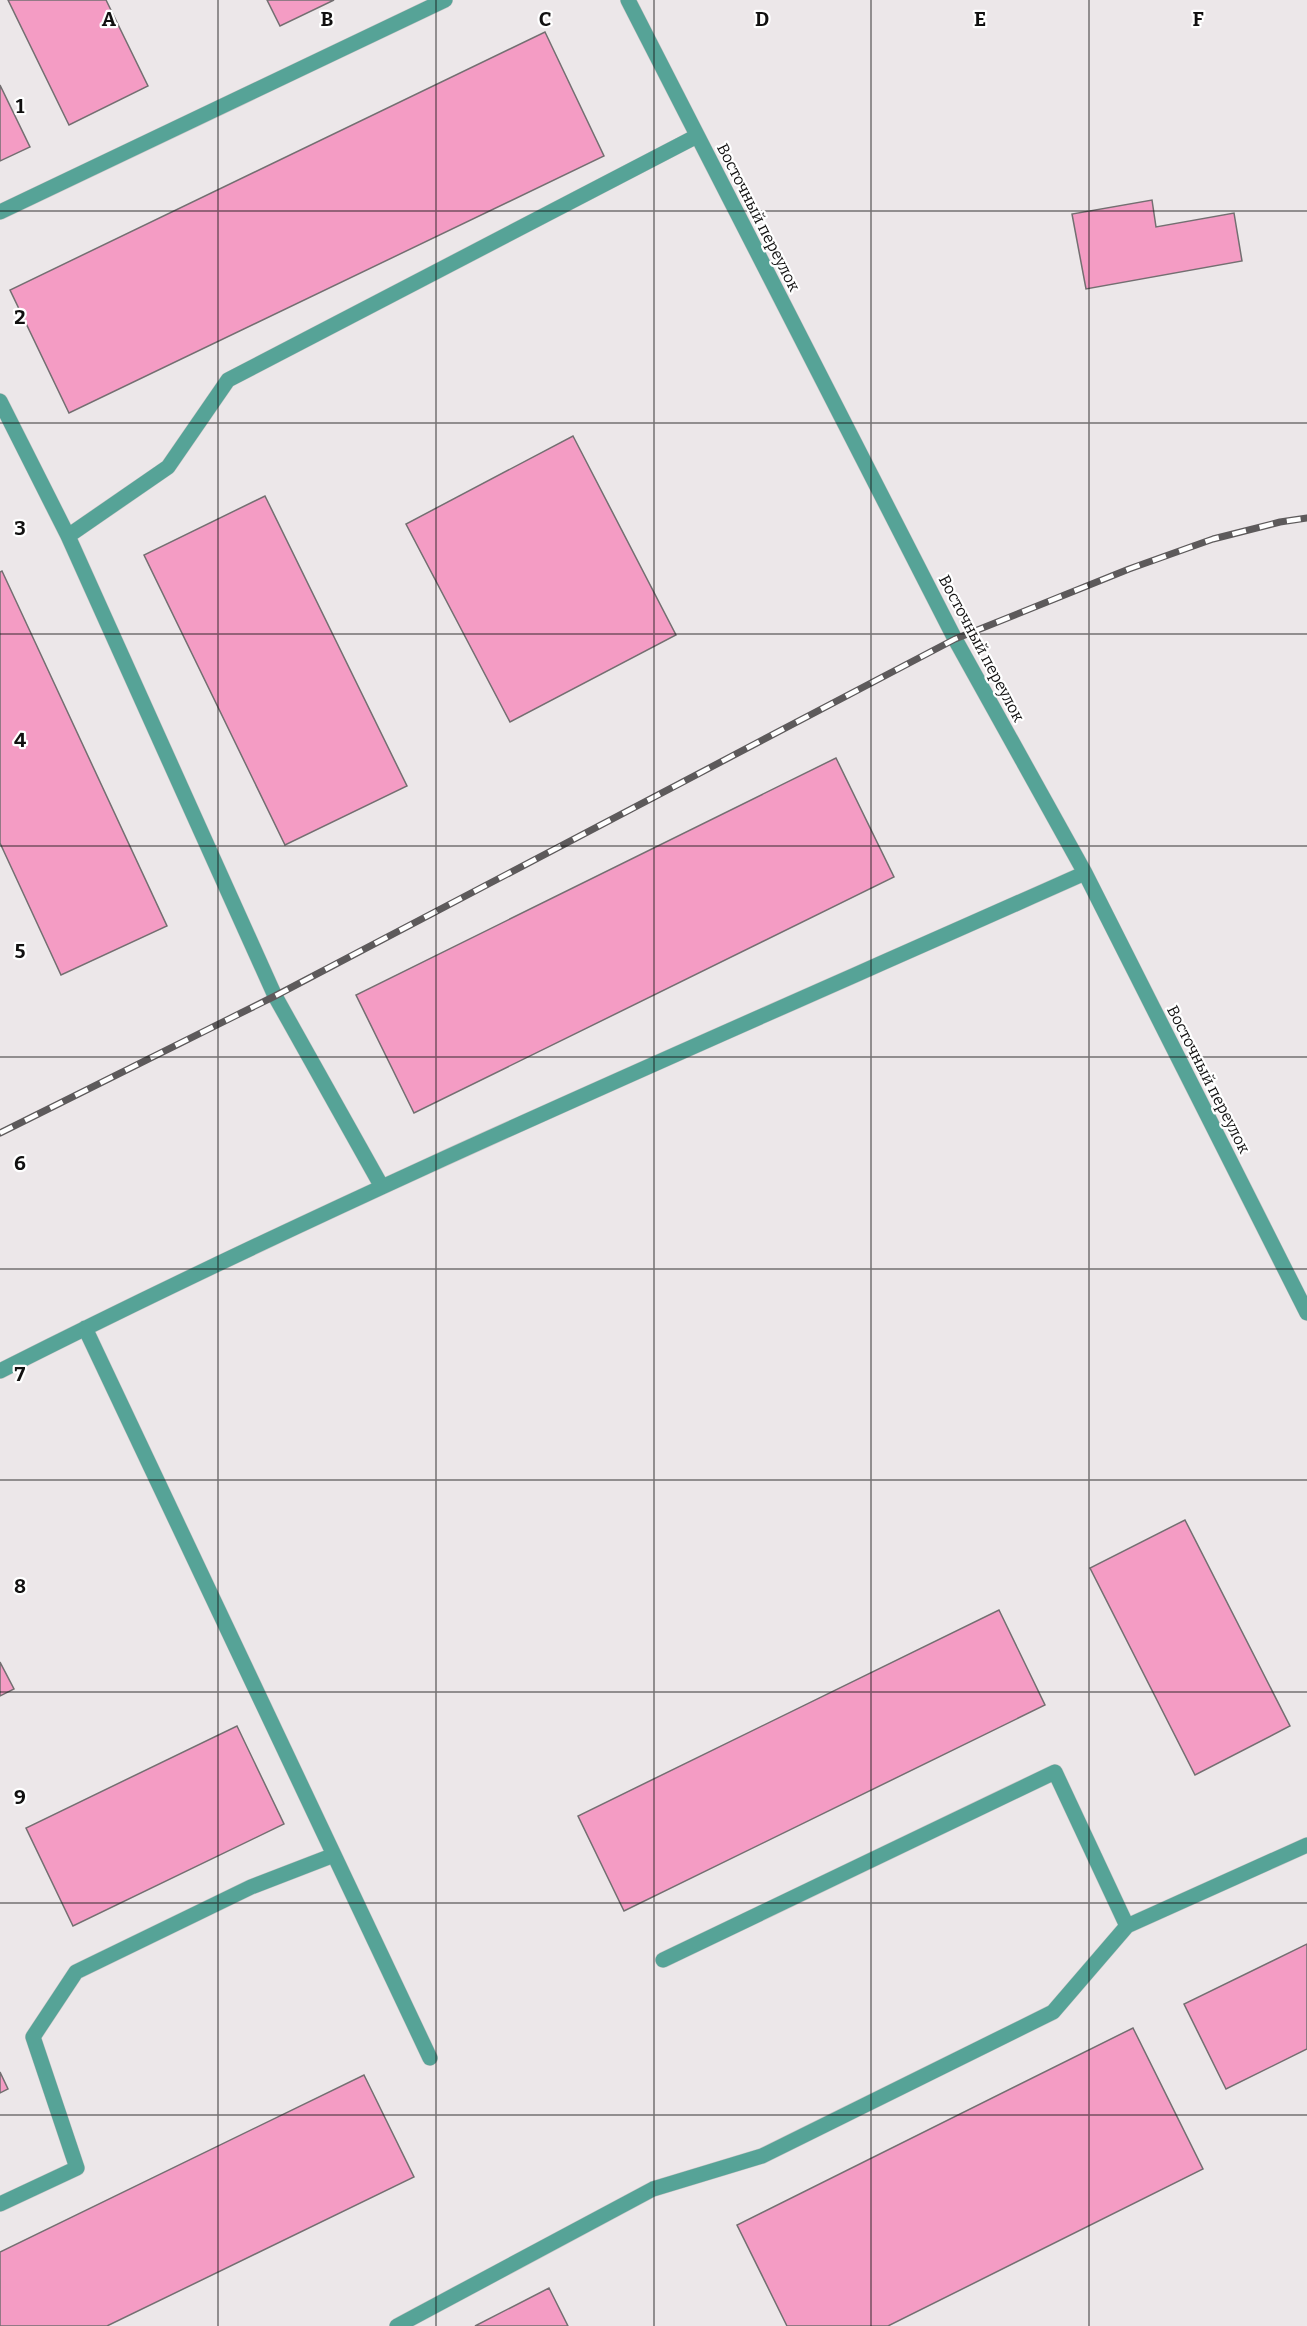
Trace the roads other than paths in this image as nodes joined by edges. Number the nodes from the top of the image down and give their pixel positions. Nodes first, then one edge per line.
1 (445, 0) edge
2 (628, 0) edge
3 (698, 136) junction
4 (0, 212) edge
5 (0, 401) edge
6 (68, 536) junction
7 (1085, 873) junction
8 (382, 1187) junction
9 (1307, 1313) edge
10 (86, 1328) junction
11 (0, 1371) edge
12 (1307, 1845) edge
13 (334, 1855) junction
14 (1127, 1926) junction
15 (663, 1960) dead end
16 (430, 2058) dead end
17 (0, 2204) edge
18 (397, 2326) edge

1 - 4 street
2 - 3 street, Восточный переулок
3 - 6 street
3 - 7 street, Восточный переулок
5 - 6 street
6 - 8 street
7 - 8 street
7 - 9 street, Восточный переулок
8 - 10 street
10 - 11 street
10 - 13 street
12 - 14 street
13 - 16 street
13 - 17 street
14 - 15 street
14 - 18 street

